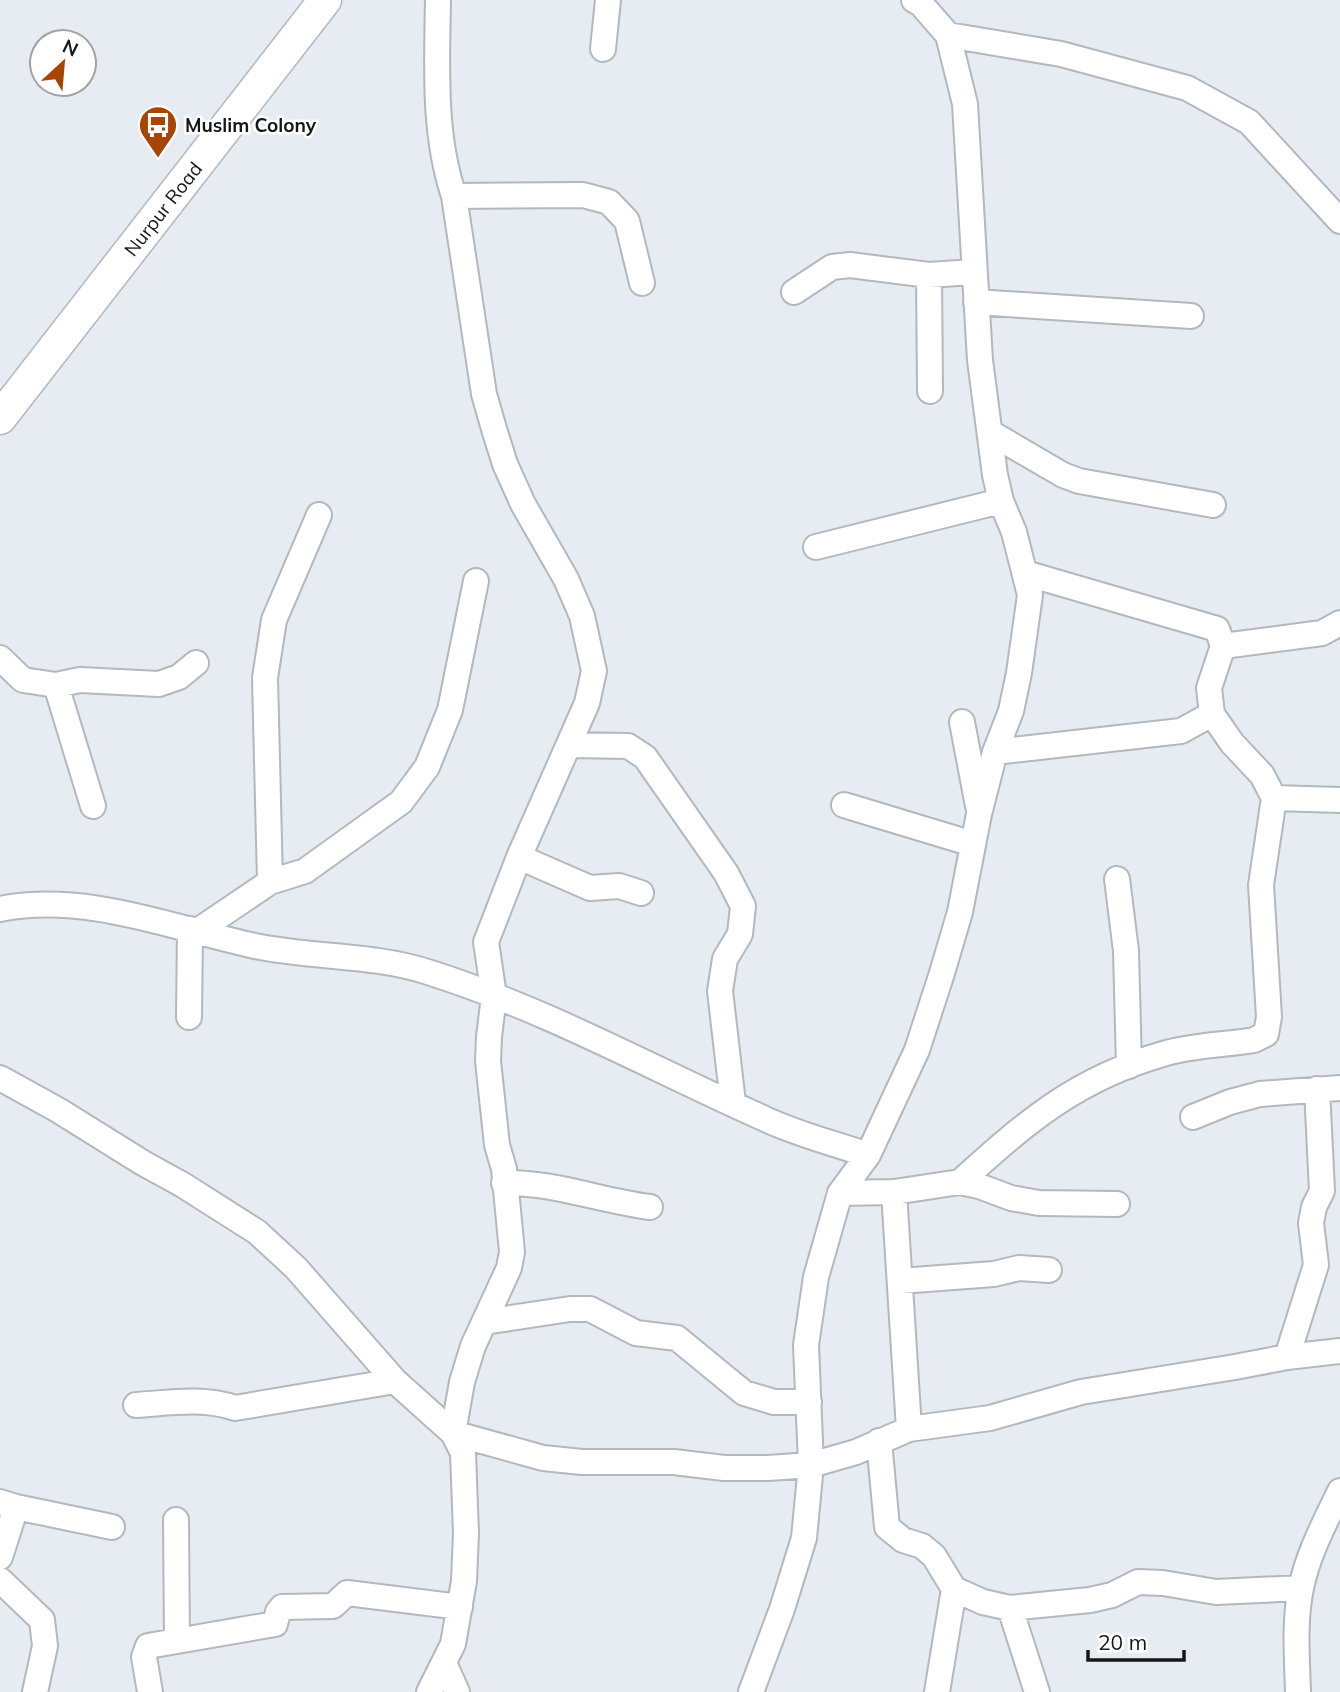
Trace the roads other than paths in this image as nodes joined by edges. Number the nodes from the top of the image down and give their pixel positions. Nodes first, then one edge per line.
1 (326, 0) edge
2 (438, 0) edge
3 (608, 0) edge
4 (914, 0) edge
5 (948, 35) junction
6 (603, 49) dead end
7 (454, 196) junction
8 (1340, 221) edge
9 (973, 272) junction
10 (929, 275) junction
11 (642, 283) dead end
12 (794, 292) dead end
13 (976, 302) junction
14 (1191, 316) dead end
15 (929, 391) dead end
16 (0, 418) edge
17 (991, 433) junction
18 (1001, 501) junction
19 (1213, 505) dead end
20 (319, 514) dead end
21 (816, 547) dead end
22 (1025, 573) junction
23 (476, 581) dead end
24 (1340, 623) edge
25 (1223, 646) junction
26 (0, 658) edge
27 (196, 663) dead end
28 (56, 685) junction
29 (1212, 714) junction
30 (962, 722) dead end
31 (570, 745) junction
32 (995, 752) junction
33 (1274, 798) junction
34 (1340, 800) edge
35 (844, 805) dead end
36 (93, 806) dead end
37 (979, 814) junction
38 (973, 844) junction
39 (519, 857) junction
40 (1117, 879) dead end
41 (270, 882) junction
42 (641, 893) dead end
43 (0, 909) edge
44 (195, 930) junction
45 (494, 996) junction
46 (189, 1017) dead end
47 (1129, 1066) junction
48 (0, 1078) edge
49 (1329, 1089) edge
50 (733, 1104) junction
51 (1193, 1117) dead end
52 (867, 1155) junction
53 (960, 1182) junction
54 (504, 1183) junction
55 (894, 1192) junction
56 (840, 1193) junction
57 (1117, 1204) dead end
58 (650, 1207) dead end
59 (1049, 1270) dead end
60 (900, 1281) junction
61 (484, 1322) junction
62 (1340, 1350) edge
63 (1287, 1357) junction
64 (395, 1381) junction
65 (809, 1402) junction
66 (136, 1405) dead end
67 (909, 1429) junction
68 (453, 1433) junction
69 (879, 1441) junction
70 (811, 1465) junction
71 (1340, 1491) edge
72 (8, 1505) edge
73 (176, 1520) dead end
74 (112, 1527) dead end
75 (1330, 1537) edge
76 (0, 1557) edge
77 (0, 1580) edge
78 (1301, 1588) junction
79 (954, 1589) junction
80 (460, 1607) junction
81 (1010, 1608) junction
82 (177, 1641) junction
83 (444, 1663) junction
84 (35, 1692) edge
85 (150, 1692) edge
86 (429, 1692) edge
87 (457, 1692) edge
88 (751, 1692) edge
89 (937, 1692) edge
90 (1037, 1692) edge
91 (1297, 1692) edge

1 - 16 street, Nurpur Road
2 - 7 street
3 - 6 street
4 - 5 street
5 - 8 street
5 - 9 street
7 - 11 street
7 - 31 street
9 - 10 street
9 - 13 street
10 - 12 street
10 - 15 street
13 - 14 street
13 - 17 street
17 - 18 street
17 - 19 street
18 - 21 street
18 - 22 street
20 - 41 street
22 - 25 street
22 - 32 street
23 - 41 street
24 - 25 street
25 - 29 street
26 - 28 street
27 - 28 street
28 - 36 street
29 - 32 street
29 - 33 street
30 - 37 street
31 - 39 street
31 - 50 street
32 - 37 street
33 - 34 street
33 - 47 street
35 - 38 street
37 - 38 street
38 - 52 street
39 - 42 street
39 - 45 street
40 - 47 street
41 - 44 street
43 - 44 street
44 - 45 street
44 - 46 street
45 - 50 street
45 - 54 street
47 - 53 street
48 - 64 street
49 - 51 street
49 - 63 street
50 - 52 street
52 - 56 street
53 - 55 street
53 - 57 street
54 - 58 street
54 - 61 street
55 - 56 street
55 - 60 street
56 - 65 street
59 - 60 street
60 - 67 street
61 - 65 street
61 - 68 street
62 - 63 street
63 - 67 street
64 - 66 street
64 - 68 street
65 - 70 street
67 - 69 street
68 - 70 street
68 - 80 street
69 - 70 street
69 - 79 street
70 - 88 street
71 - 75 street
72 - 74 street
72 - 76 street
73 - 82 street
75 - 78 street
77 - 84 street
78 - 81 street
78 - 91 street
79 - 81 street
79 - 89 street
80 - 82 street
80 - 83 street
81 - 90 street
82 - 85 street
83 - 86 street
83 - 87 street

